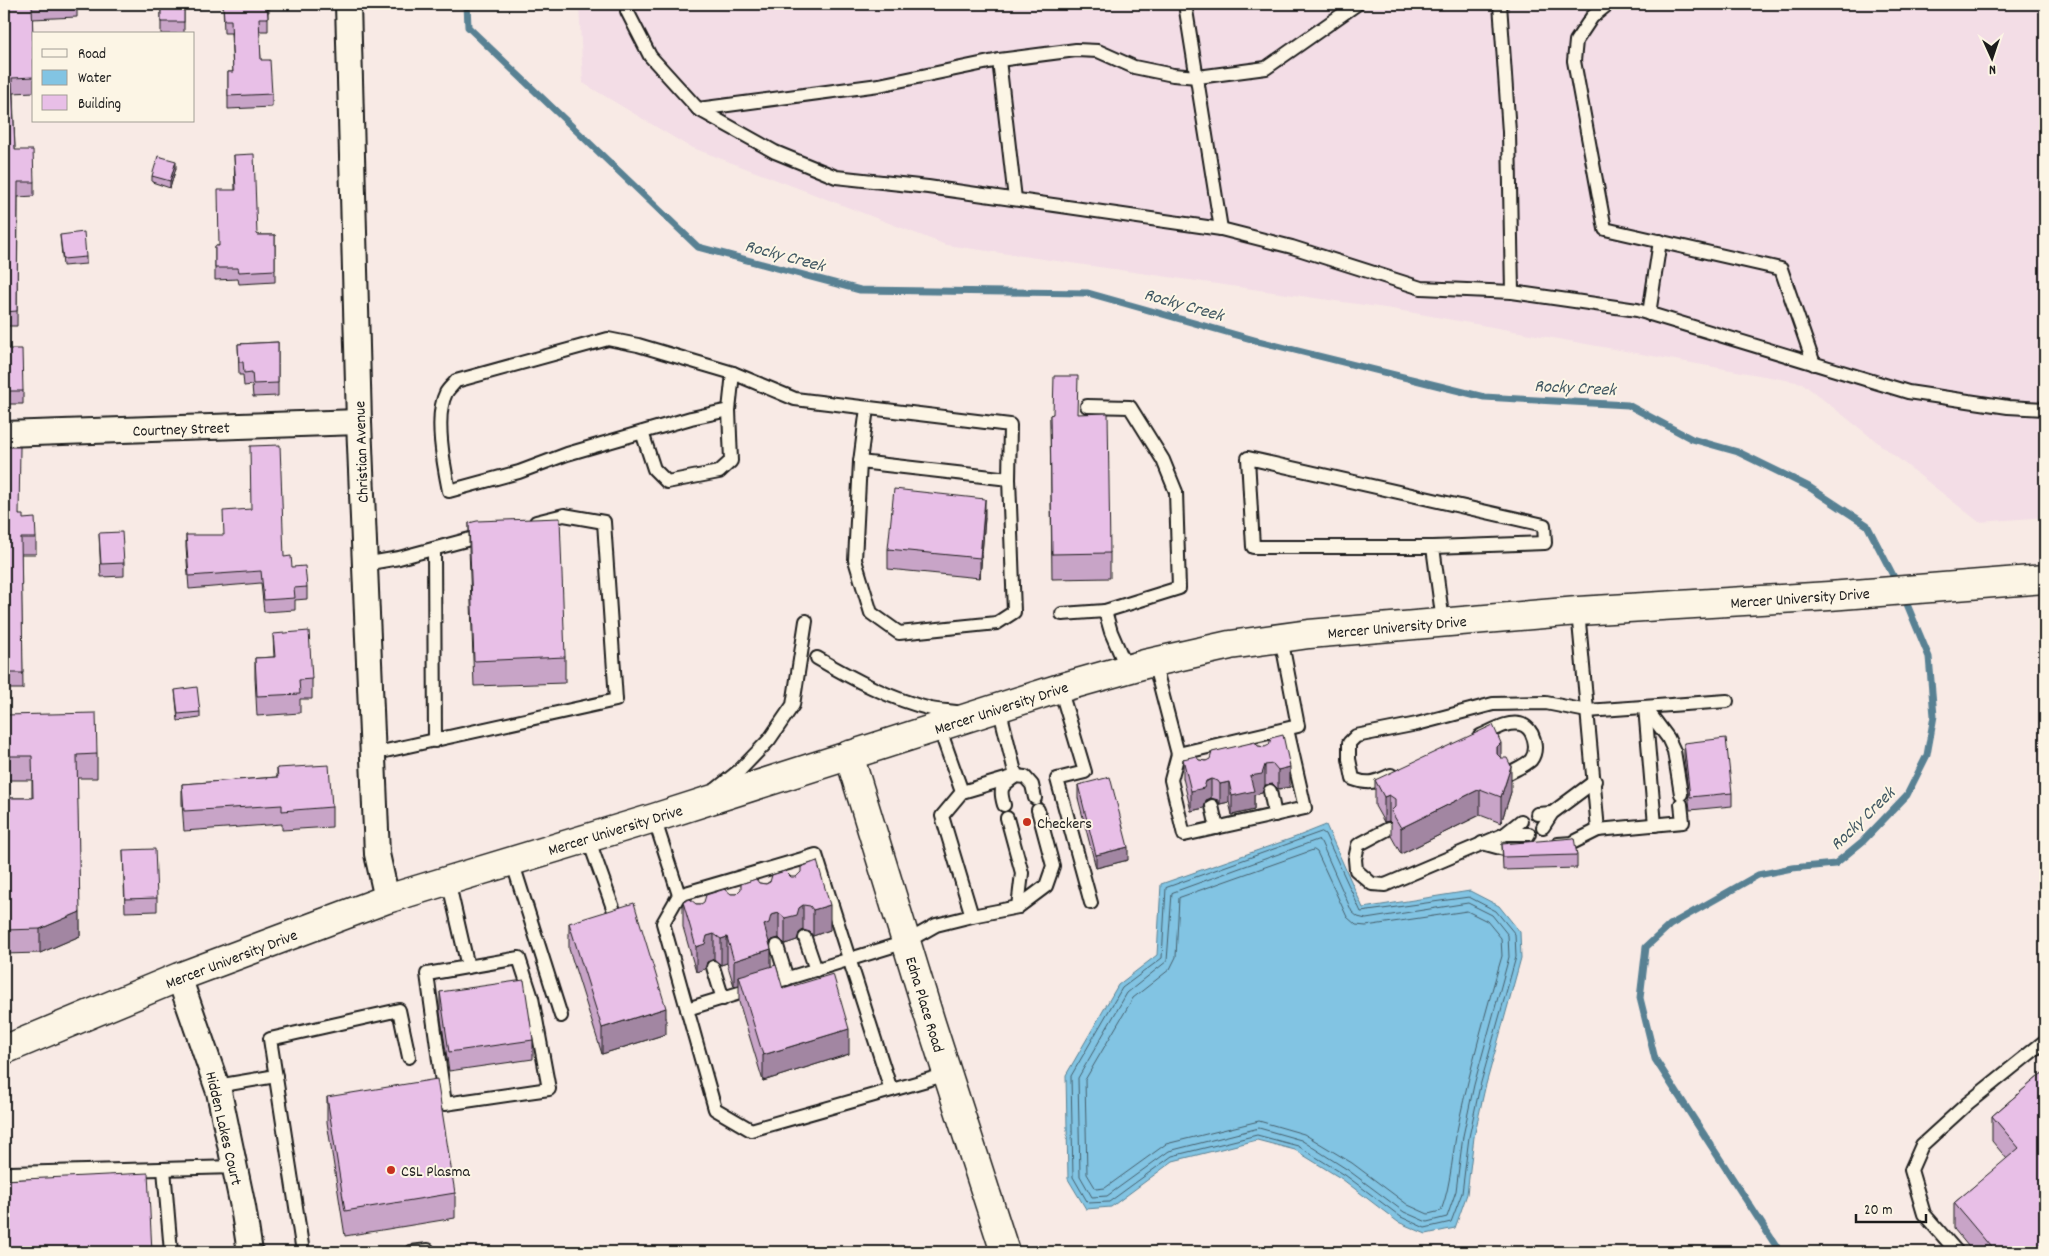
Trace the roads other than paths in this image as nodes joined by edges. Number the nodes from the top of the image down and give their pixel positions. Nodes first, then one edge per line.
1 (348, 4) edge
2 (626, 4) edge
3 (1185, 4) edge
4 (1357, 4) edge
5 (1500, 4) edge
6 (1608, 4) edge
7 (999, 60) junction
8 (1198, 77) junction
9 (698, 109) junction
10 (1015, 200) junction
11 (1221, 229) junction
12 (1660, 241) junction
13 (1512, 292) junction
14 (1649, 314) junction
15 (1814, 364) junction
16 (733, 373) junction
17 (1087, 406) dead end
18 (867, 408) junction
19 (2045, 409) edge
20 (729, 410) junction
21 (359, 422) junction
22 (642, 432) junction
23 (4, 434) edge
24 (860, 462) junction
25 (1009, 479) junction
26 (527, 524) edge
27 (499, 532) edge
28 (1433, 547) junction
29 (434, 549) junction
30 (364, 564) junction
31 (2039, 579) edge
32 (1105, 611) junction
33 (1578, 611) junction
34 (1062, 614) dead end
35 (806, 621) dead end
36 (1443, 622) junction
37 (1281, 638) junction
38 (817, 658) dead end
39 (1154, 662) junction
40 (1127, 669) junction
41 (1060, 688) junction
42 (1727, 701) dead end
43 (1645, 707) junction
44 (988, 711) junction
45 (1587, 711) junction
46 (939, 727) junction
47 (1287, 729) junction
48 (1257, 736) junction
49 (435, 742) junction
50 (1464, 742) edge
51 (1198, 750) junction
52 (1261, 752) edge
53 (372, 754) junction
54 (1178, 754) junction
55 (849, 755) junction
56 (1202, 766) edge
57 (1405, 768) edge
58 (1016, 776) junction
59 (1504, 776) edge
60 (1595, 781) junction
61 (962, 792) junction
62 (1270, 792) dead end
63 (698, 804) junction
64 (1004, 805) dead end
65 (1212, 806) dead end
66 (1552, 813) junction
67 (1537, 814) dead end
68 (1275, 815) junction
69 (654, 818) junction
70 (1007, 818) dead end
71 (1522, 821) dead end
72 (1655, 825) junction
73 (1543, 827) dead end
74 (1217, 828) junction
75 (1388, 829) dead end
76 (1598, 830) junction
77 (1505, 834) junction
78 (588, 838) junction
79 (1535, 842) junction
80 (1482, 844) junction
81 (512, 861) junction
82 (784, 863) junction
83 (755, 873) junction
84 (788, 879) edge
85 (448, 880) junction
86 (724, 882) junction
87 (759, 888) edge
88 (684, 893) junction
89 (728, 897) edge
90 (387, 899) junction
91 (1091, 903) dead end
92 (694, 907) edge
93 (1018, 907) junction
94 (972, 916) junction
95 (616, 919) edge
96 (805, 938) dead end
97 (906, 942) junction
98 (777, 946) dead end
99 (849, 960) junction
100 (468, 967) junction
101 (713, 967) dead end
102 (816, 970) junction
103 (179, 977) junction
104 (787, 979) junction
105 (723, 999) junction
106 (687, 1009) junction
107 (562, 1016) dead end
108 (2045, 1041) edge
109 (4, 1050) edge
110 (409, 1056) dead end
111 (948, 1074) junction
112 (276, 1076) junction
113 (217, 1086) junction
114 (891, 1090) junction
115 (234, 1167) junction
116 (164, 1169) junction
117 (11, 1173) dead end
118 (428, 1250) dead end
119 (171, 1252) edge
120 (250, 1252) edge
121 (303, 1252) edge
122 (411, 1252) edge
123 (1005, 1252) edge
124 (1957, 1252) edge

1 - 21 street, Christian Avenue
2 - 9 lane
3 - 8 lane
4 - 8 lane
5 - 13 lane
6 - 12 lane
7 - 8 lane
7 - 9 lane
7 - 10 lane
8 - 11 lane
9 - 10 lane
10 - 11 lane
11 - 13 lane
12 - 14 lane
12 - 15 lane
13 - 14 lane
14 - 15 lane
15 - 19 lane
16 - 18 lane
16 - 20 lane
16 - 22 lane
17 - 32 lane
18 - 24 lane
18 - 25 lane
20 - 22 lane
20 - 22 lane
21 - 23 street, Courtney Street
21 - 30 street, Christian Avenue
24 - 25 lane
24 - 25 lane
26 - 49 lane
27 - 29 lane
28 - 28 lane
28 - 36 lane
29 - 30 lane
29 - 49 lane
30 - 53 street, Christian Avenue
31 - 33 main road, Mercer University Drive
32 - 34 lane
32 - 40 lane
33 - 36 main road, Mercer University Drive
33 - 45 lane
35 - 63 lane
36 - 37 main road, Mercer University Drive
37 - 39 main road, Mercer University Drive
37 - 47 lane
38 - 44 lane
39 - 40 main road, Mercer University Drive
39 - 54 lane
40 - 41 main road, Mercer University Drive
41 - 44 main road, Mercer University Drive
41 - 91 lane
42 - 43 lane
43 - 45 lane
43 - 72 lane
43 - 72 lane
44 - 46 main road, Mercer University Drive
44 - 58 lane
45 - 57 lane
45 - 60 lane
46 - 55 main road, Mercer University Drive
46 - 61 lane
47 - 48 lane
47 - 68 lane
48 - 51 lane
48 - 52 lane
49 - 53 lane
50 - 59 lane
51 - 54 lane
51 - 56 lane
53 - 90 street, Christian Avenue
54 - 74 lane
55 - 63 main road, Mercer University Drive
55 - 97 main road, Edna Place Road
58 - 61 lane
58 - 64 lane
58 - 93 lane
60 - 66 lane
60 - 76 lane
61 - 94 lane
62 - 68 lane
63 - 69 main road, Mercer University Drive
65 - 74 lane
66 - 67 lane
66 - 73 lane
68 - 74 lane
69 - 78 main road, Mercer University Drive
69 - 88 lane
70 - 93 lane
71 - 77 lane
72 - 76 lane
75 - 80 lane
76 - 79 lane
77 - 79 lane
77 - 80 lane
78 - 81 main road, Mercer University Drive
78 - 95 lane
79 - 80 lane
81 - 85 main road, Mercer University Drive
81 - 107 lane
82 - 83 lane
82 - 84 lane
82 - 99 lane
83 - 86 lane
83 - 87 lane
85 - 90 main road, Mercer University Drive
85 - 100 lane
86 - 88 lane
86 - 89 lane
88 - 92 lane
88 - 106 lane
90 - 103 main road, Mercer University Drive
93 - 94 lane
94 - 97 lane
96 - 102 lane
97 - 99 lane
97 - 111 main road, Edna Place Road
98 - 104 lane
99 - 102 lane
99 - 114 lane
100 - 100 lane
101 - 105 lane
102 - 104 lane
103 - 109 main road, Mercer University Drive
103 - 113 street, Hidden Lakes Court
104 - 105 lane
105 - 106 lane
106 - 114 lane
108 - 124 lane
110 - 112 lane
111 - 114 lane
111 - 123 main road, Edna Place Road
112 - 113 lane
112 - 121 lane
113 - 115 street, Hidden Lakes Court
115 - 116 lane
115 - 120 street, Hidden Lakes Court
116 - 117 lane
116 - 119 lane
118 - 122 lane

